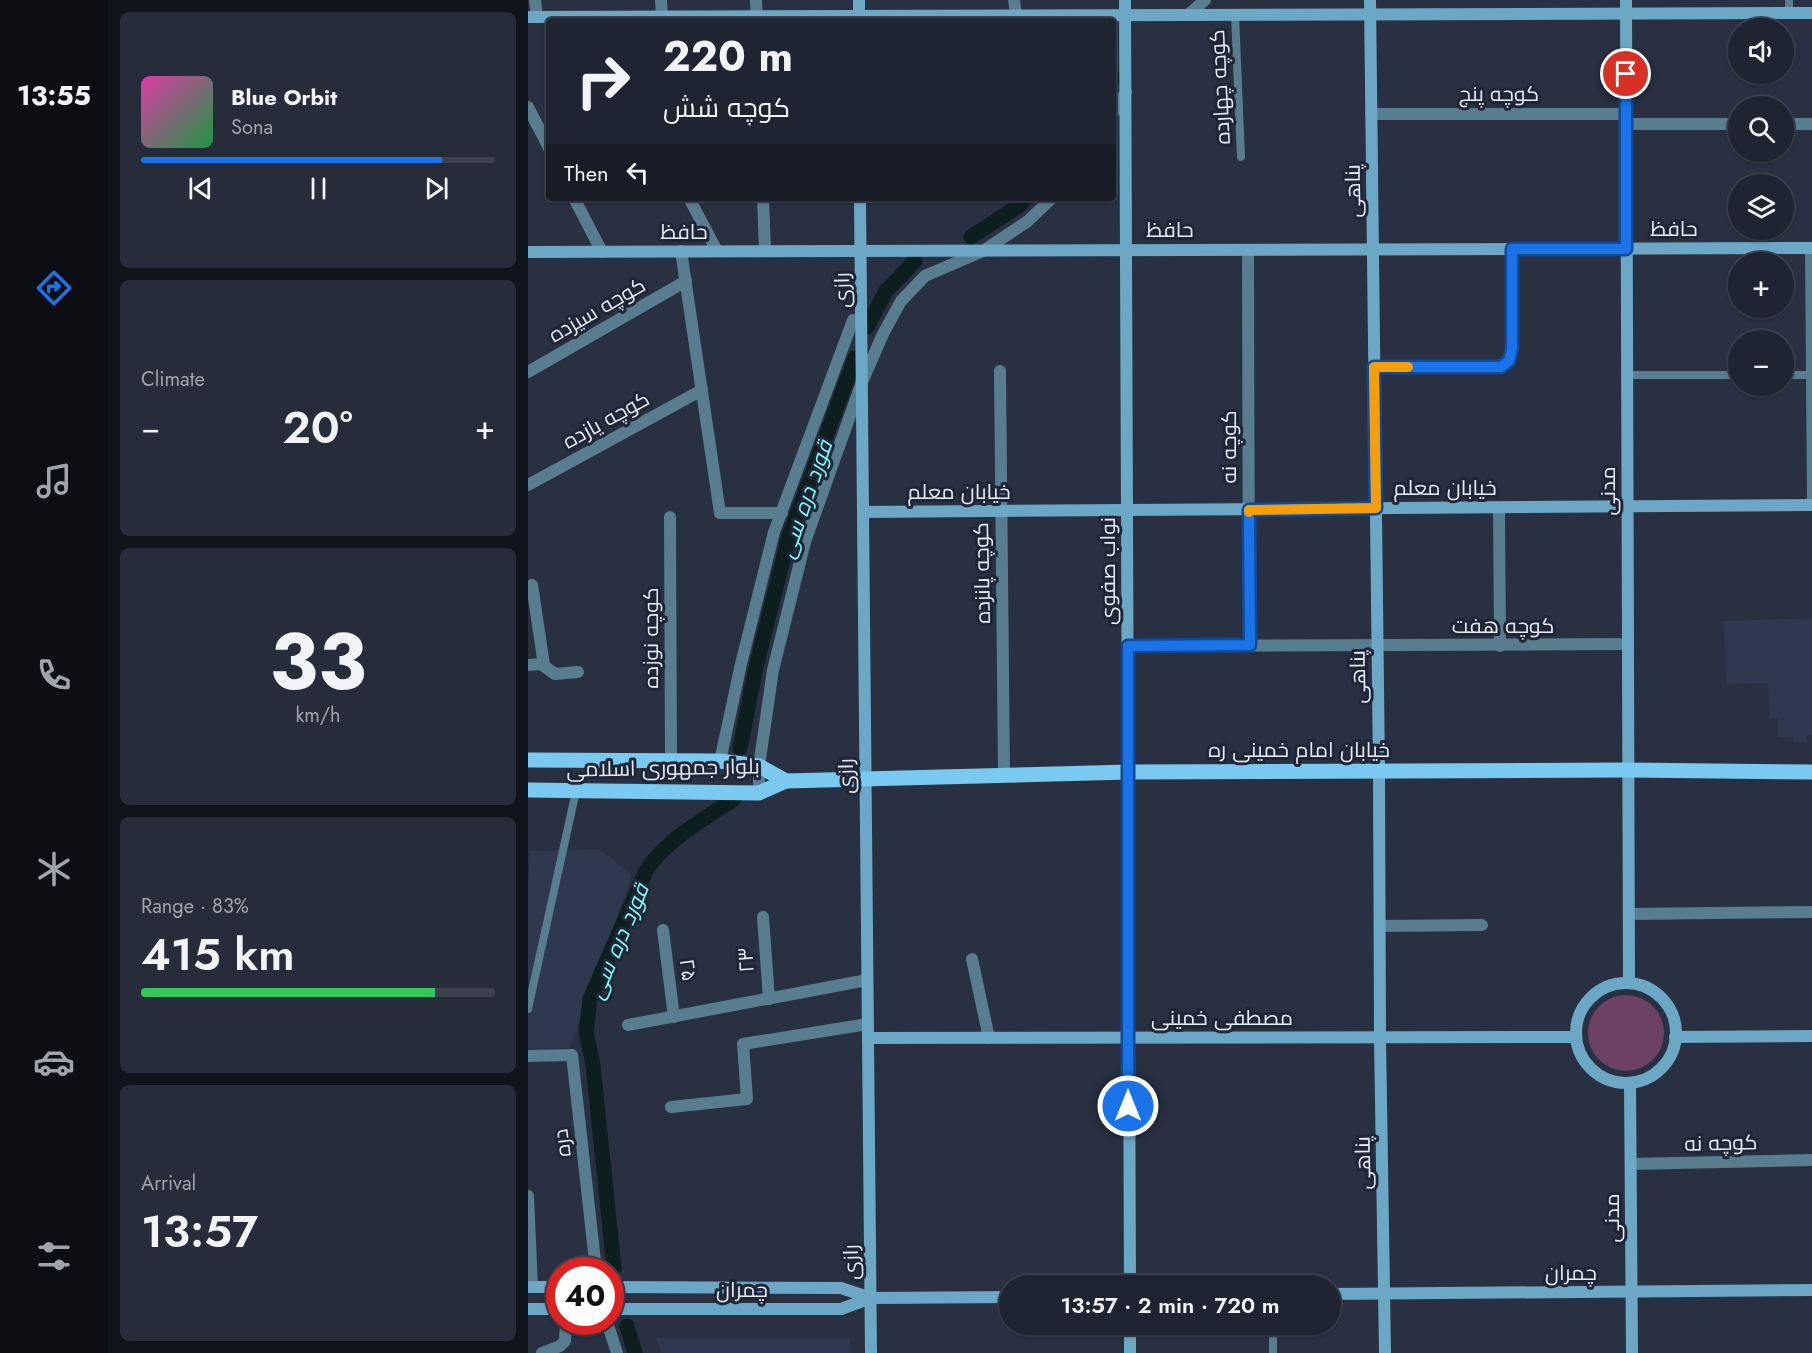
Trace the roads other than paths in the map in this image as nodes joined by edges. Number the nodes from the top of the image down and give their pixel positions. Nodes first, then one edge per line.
1 (535, 0) edge
2 (661, 0) edge
3 (756, 0) edge
4 (859, 0) edge
5 (1014, 0) edge
6 (1125, 0) edge
7 (1205, 0) edge
8 (1370, 0) edge
9 (1626, 0) edge
10 (1789, 6) edge
11 (1626, 13) junction
12 (1812, 13) edge
13 (1370, 14) junction
14 (1125, 15) junction
15 (1188, 15) junction
16 (1235, 15) junction
17 (532, 17) edge
18 (662, 17) junction
19 (564, 18) edge
20 (629, 18) edge
21 (710, 18) edge
22 (757, 18) edge
23 (859, 18) edge
24 (1017, 18) edge
25 (1126, 92) junction
26 (528, 107) edge
27 (1116, 108) edge
28 (1371, 114) junction
29 (1626, 119) junction
30 (1728, 124) edge
31 (1794, 124) edge
32 (1812, 124) edge
33 (546, 142) edge
34 (1241, 157) dead end
35 (576, 201) edge
36 (691, 201) edge
37 (763, 201) edge
38 (860, 201) edge
39 (1049, 201) edge
40 (1810, 248) edge
41 (1373, 249) junction
42 (1512, 249) junction
43 (1626, 249) junction
44 (983, 250) junction
45 (1127, 250) junction
46 (1248, 250) junction
47 (681, 251) junction
48 (717, 251) junction
49 (765, 251) junction
50 (861, 251) junction
51 (528, 252) edge
52 (602, 252) junction
53 (686, 281) junction
54 (853, 320) dead end
55 (1374, 367) junction
56 (1000, 371) dead end
57 (528, 372) edge
58 (1627, 375) junction
59 (1728, 375) edge
60 (1794, 375) edge
61 (1811, 375) edge
62 (862, 382) junction
63 (702, 390) junction
64 (528, 485) edge
65 (1812, 505) edge
66 (1628, 507) junction
67 (1376, 508) junction
68 (1499, 508) junction
69 (1128, 510) junction
70 (1249, 510) junction
71 (1001, 511) junction
72 (863, 512) junction
73 (782, 513) junction
74 (670, 517) dead end
75 (532, 585) dead end
76 (1377, 644) junction
77 (1628, 644) junction
78 (1250, 645) junction
79 (1128, 646) junction
80 (1500, 646) junction
81 (528, 665) edge
82 (544, 665) junction
83 (578, 672) dead end
84 (670, 759) junction
85 (528, 760) edge
86 (720, 761) junction
87 (759, 766) junction
88 (1628, 770) junction
89 (1379, 771) junction
90 (1128, 772) junction
91 (1812, 772) edge
92 (1004, 775) junction
93 (866, 780) junction
94 (786, 781) junction
95 (528, 790) edge
96 (576, 791) junction
97 (759, 793) junction
98 (1812, 912) edge
99 (1629, 914) junction
100 (763, 917) dead end
101 (1482, 925) dead end
102 (1381, 926) junction
103 (663, 930) dead end
104 (972, 959) dead end
105 (867, 980) junction
106 (1629, 982) junction
107 (769, 999) junction
108 (528, 1009) edge
109 (675, 1017) junction
110 (868, 1024) junction
111 (628, 1025) dead end
112 (1812, 1036) edge
113 (1576, 1037) junction
114 (1675, 1037) junction
115 (868, 1038) junction
116 (988, 1038) junction
117 (1128, 1038) junction
118 (1380, 1038) junction
119 (528, 1056) edge
120 (1630, 1083) junction
121 (671, 1107) dead end
122 (1812, 1160) edge
123 (1631, 1164) junction
124 (528, 1196) edge
125 (595, 1257) edge
126 (1130, 1275) edge
127 (530, 1287) edge
128 (546, 1287) edge
129 (624, 1287) edge
130 (1812, 1290) edge
131 (1632, 1292) junction
132 (1341, 1294) edge
133 (1385, 1294) junction
134 (999, 1297) edge
135 (870, 1298) junction
136 (528, 1309) edge
137 (546, 1309) edge
138 (624, 1309) edge
139 (566, 1335) edge
140 (611, 1335) edge
141 (1130, 1335) edge
142 (1273, 1335) edge
143 (542, 1353) edge
144 (617, 1353) edge
145 (871, 1353) edge
146 (1130, 1353) edge
147 (1274, 1353) edge
148 (1385, 1353) edge
149 (1632, 1353) edge

1 - 17 street
2 - 18 street
3 - 22 street
4 - 23 street
5 - 24 street
6 - 14 street, نواب صفوی
7 - 15 street
8 - 13 street, پناهی
9 - 11 street, مدنی
10 - 11 street
10 - 12 street
11 - 13 street
11 - 29 street, مدنی
13 - 16 street
13 - 28 street, پناهی
14 - 15 street
14 - 24 street
14 - 25 street, نواب صفوی
15 - 16 street
16 - 34 lane, کوچه چهارده
17 - 19 street
18 - 20 street
18 - 21 street
25 - 27 street
25 - 45 street, نواب صفوی
26 - 33 street
28 - 29 street, کوچه پنج
28 - 41 street, پناهی
29 - 30 street, کوچه پنج
29 - 43 street, مدنی
31 - 32 street
35 - 52 street
36 - 48 street
37 - 49 street
38 - 50 street, رازی
39 - 44 street
40 - 43 street, حافظ
40 - 61 lane
41 - 42 street, حافظ
41 - 46 street, حافظ
41 - 55 street, پناهی
42 - 43 street, حافظ
42 - 55 street
43 - 58 street, مدنی
44 - 45 street, حافظ
44 - 50 street, حافظ
44 - 62 street
45 - 46 street, حافظ
45 - 69 street, نواب صفوی
46 - 70 street, کوچه نه
47 - 48 street, حافظ
47 - 52 street, حافظ
47 - 53 street
48 - 49 street, حافظ
49 - 50 street, حافظ
50 - 62 street, رازی
51 - 52 street, حافظ
53 - 57 street, کوچه سیزده
53 - 63 street
54 - 73 street
55 - 67 street, پناهی
56 - 71 street, کوچه پانزده
58 - 59 lane
58 - 66 street, مدنی
60 - 61 lane
61 - 65 lane
62 - 72 street, رازی
62 - 87 street
63 - 64 street, کوچه یازده
63 - 73 street
65 - 66 street, خیابان معلم
66 - 68 street, خیابان معلم
66 - 77 street, مدنی
67 - 68 street, خیابان معلم
67 - 70 street, خیابان معلم
67 - 76 street, پناهی
68 - 80 street
69 - 70 street, خیابان معلم
69 - 71 street, خیابان معلم
69 - 79 street, نواب صفوی
70 - 78 street, کوچه نه
71 - 72 street, خیابان معلم
71 - 92 street, کوچه پانزده
72 - 93 street, رازی
73 - 86 street
74 - 84 street, کوچه نوزده
75 - 82 street
76 - 78 street, کوچه هفت
76 - 80 street, کوچه هفت
76 - 89 street, پناهی
77 - 80 street, کوچه هفت
77 - 88 street, مدنی
78 - 79 street, کوچه هفت
79 - 90 street, نواب صفوی
81 - 82 street
82 - 83 street
84 - 85 main road, بلوار جمهوری اسلامی
84 - 86 main road, بلوار جمهوری اسلامی
86 - 87 main road, بلوار جمهوری اسلامی
87 - 94 main road, بلوار جمهوری اسلامی
87 - 97 street
88 - 89 main road, خیابان امام خمینی ره
88 - 91 main road, خیابان امام خمینی ره
88 - 99 street, مدنی
89 - 90 main road, خیابان امام خمینی ره
89 - 102 street, پناهی
90 - 92 main road, خیابان امام خمینی ره
90 - 117 street, نواب صفوی
92 - 93 main road, خیابان امام خمینی ره
93 - 94 main road, خیابان امام خمینی ره
93 - 105 street, رازی
94 - 97 main road, بلوار جمهوری اسلامی
95 - 96 main road, بلوار جمهوری اسلامی
96 - 97 main road, بلوار جمهوری اسلامی
96 - 108 lane
98 - 99 street
99 - 106 street, مدنی
100 - 107 street, ۲۳
101 - 102 street
102 - 118 street, پناهی
103 - 109 street, ۲۵
104 - 116 street
105 - 107 street
105 - 110 street, رازی
106 - 113 street
106 - 114 street
107 - 109 street
109 - 111 street
110 - 115 street, رازی
110 - 121 street
112 - 114 street
113 - 118 street, مصطفی خمینی
113 - 120 street
114 - 120 street
115 - 116 street, مصطفی خمینی
115 - 135 street, رازی
116 - 117 street, مصطفی خمینی
117 - 118 street, مصطفی خمینی
117 - 126 street, نواب صفوی
118 - 133 street, پناهی
119 - 125 street, دره
120 - 123 street, مدنی
122 - 123 street, کوچه نه
123 - 131 street, مدنی
124 - 127 street
127 - 128 street
129 - 135 street, چمران
130 - 131 street, چمران
131 - 133 street, چمران
131 - 149 street, مدنی
132 - 133 street, چمران
133 - 148 street, پناهی
134 - 135 street, چمران
135 - 138 street, چمران
135 - 145 street, رازی
136 - 137 street
139 - 143 street
140 - 144 street
141 - 146 street
142 - 147 lane

